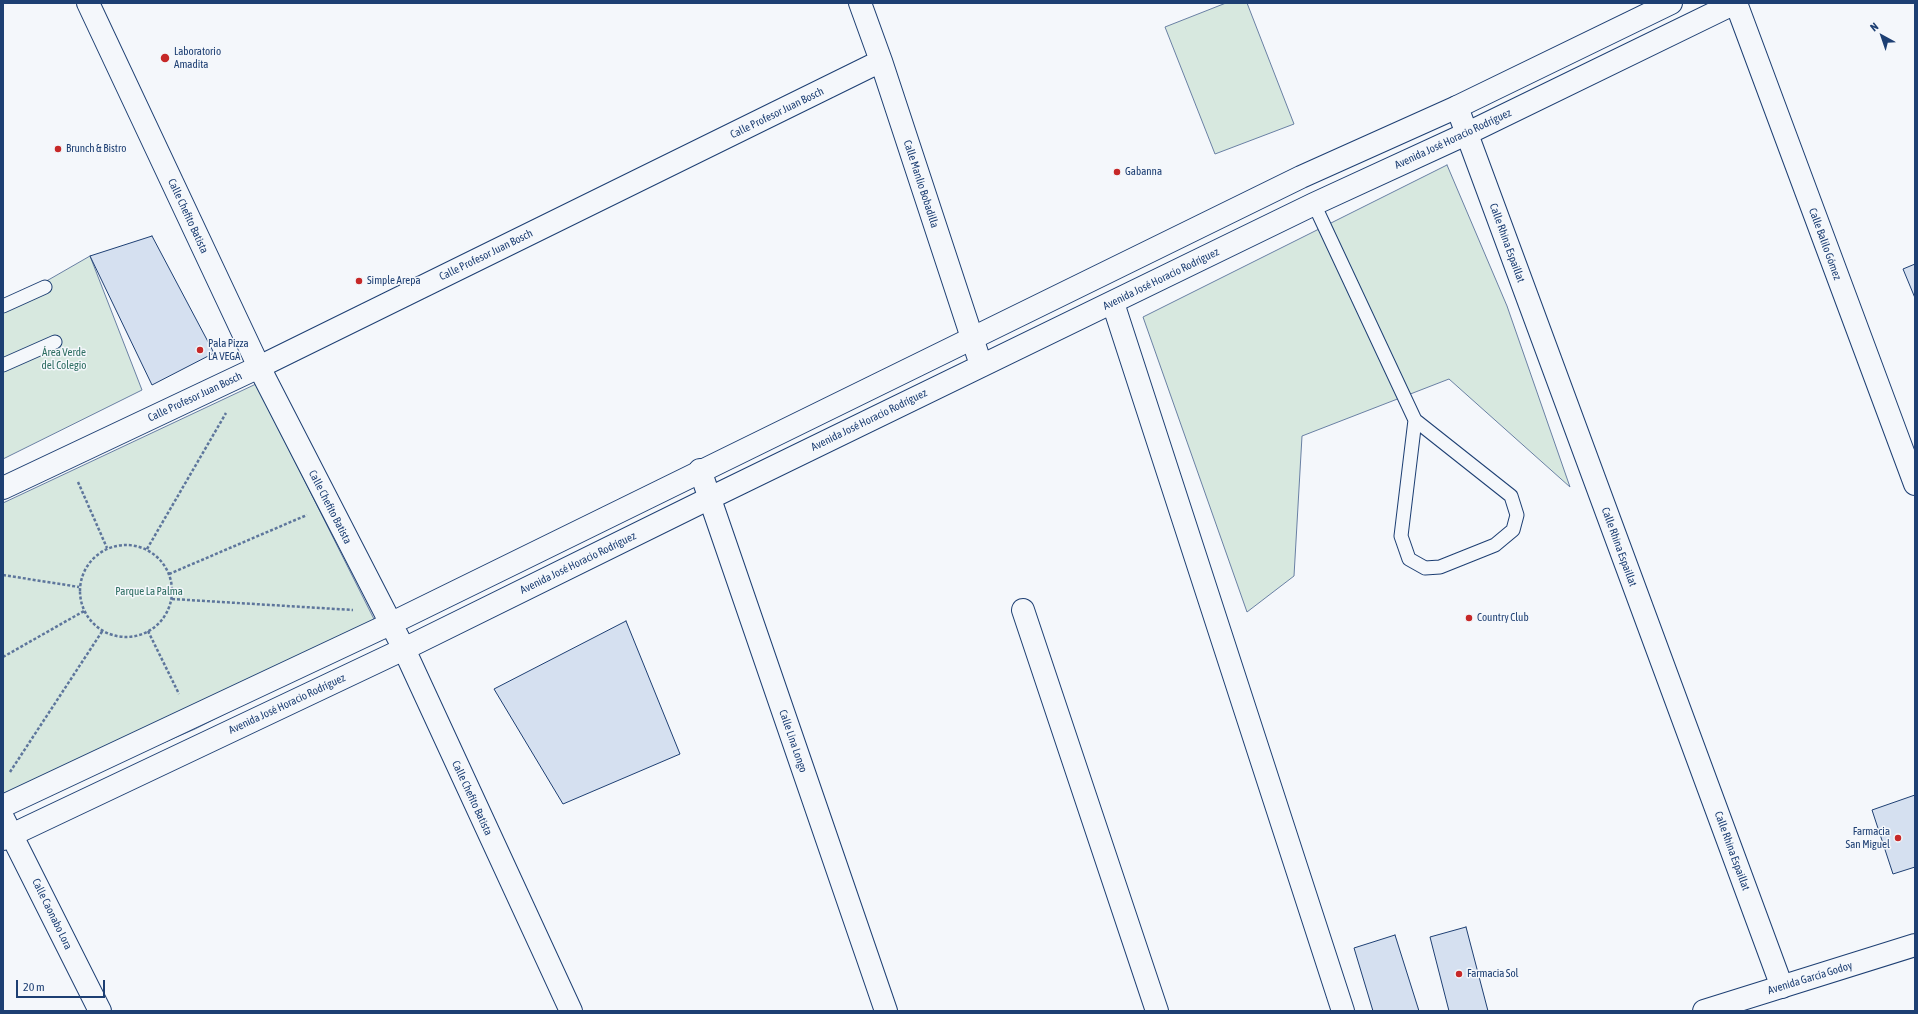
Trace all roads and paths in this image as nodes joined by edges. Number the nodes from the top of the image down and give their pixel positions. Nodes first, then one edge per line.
1 (88, 3) edge
2 (860, 3) edge
3 (1671, 3) edge
4 (1736, 3) edge
5 (881, 62) junction
6 (1457, 107) junction
7 (1466, 134) junction
8 (1314, 204) junction
9 (46, 287) dead end
10 (1113, 303) junction
11 (3, 306) edge
12 (972, 338) junction
13 (55, 342) dead end
14 (3, 365) edge
15 (981, 365) junction
16 (259, 367) junction
17 (230, 406) dead end
18 (1415, 420) junction
19 (700, 470) junction
20 (77, 479) dead end
21 (1915, 484) edge
22 (3, 488) edge
23 (710, 498) junction
24 (312, 513) dead end
25 (107, 548) junction
26 (147, 549) junction
27 (169, 574) junction
28 (3, 575) edge
29 (79, 587) junction
30 (172, 599) junction
31 (1023, 610) dead end
32 (84, 611) junction
33 (360, 611) dead end
34 (390, 624) junction
35 (103, 630) junction
36 (148, 631) junction
37 (404, 649) junction
38 (3, 657) edge
39 (182, 699) dead end
40 (7, 776) dead end
41 (3, 806) edge
42 (6, 830) edge
43 (1915, 945) edge
44 (1782, 987) junction
45 (100, 1011) edge
46 (571, 1011) edge
47 (886, 1011) edge
48 (1157, 1011) edge
49 (1343, 1011) edge
50 (1704, 1011) edge

1 - 16 street, Calle Chefito Batista
2 - 5 street, Calle Manlio Bobadilla
3 - 6 street
4 - 7 street, Avenida José Horacio Rodríguez
4 - 21 street, Calle Balilo Gómez
5 - 12 street, Calle Manlio Bobadilla
5 - 16 street, Calle Profesor Juan Bosch
6 - 7 street, Calle Rhina Espaillat
6 - 12 street
7 - 8 street, Avenida José Horacio Rodríguez
7 - 44 street, Calle Rhina Espaillat
8 - 10 street, Avenida José Horacio Rodríguez
8 - 18 lane
9 - 11 lane
10 - 15 street, Avenida José Horacio Rodríguez
10 - 49 street
12 - 15 street, Calle Manlio Bobadilla
12 - 19 street
13 - 14 lane
15 - 23 street, Avenida José Horacio Rodríguez
16 - 22 street, Calle Profesor Juan Bosch
16 - 34 street, Calle Chefito Batista
17 - 26 path
18 - 18 lane
19 - 23 street, Calle Lina Longo
19 - 34 street
20 - 25 path
23 - 37 street, Avenida José Horacio Rodríguez
23 - 47 street, Calle Lina Longo
24 - 27 path
25 - 26 path
25 - 29 path
26 - 27 path
27 - 30 path
28 - 29 path
29 - 32 path
30 - 33 path
30 - 36 path
31 - 48 street
32 - 35 path
32 - 38 path
34 - 37 street, Calle Chefito Batista
34 - 41 street
35 - 36 path
35 - 40 path
36 - 39 path
37 - 42 street, Avenida José Horacio Rodríguez
37 - 46 street, Calle Chefito Batista
42 - 45 street, Calle Caonabo Lora
43 - 44 street, Avenida García Godoy
44 - 50 street, Avenida García Godoy

